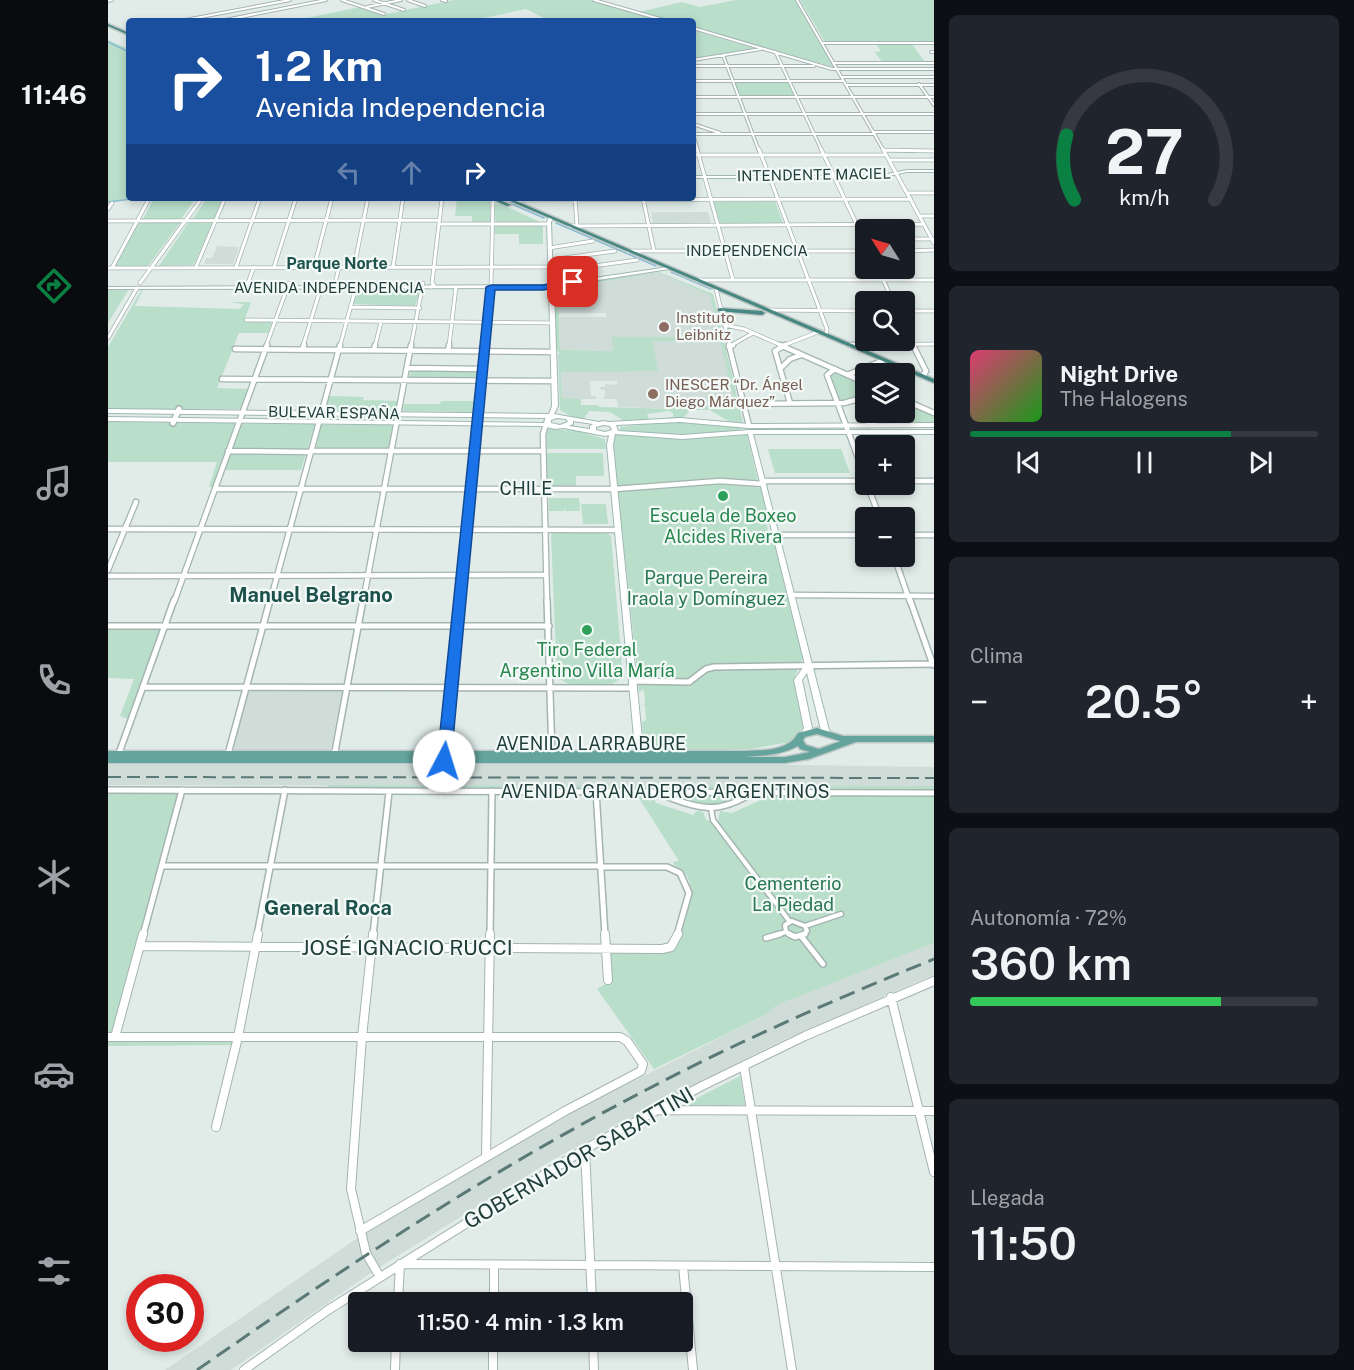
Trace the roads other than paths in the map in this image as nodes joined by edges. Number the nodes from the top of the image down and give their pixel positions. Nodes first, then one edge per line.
1 (290, 0) edge
2 (326, 0) edge
3 (339, 0) edge
4 (374, 0) edge
5 (401, 0) edge
6 (408, 0) edge
7 (442, 0) edge
8 (594, 0) edge
9 (797, 0) edge
10 (446, 1) edge
11 (384, 3) junction
12 (266, 5) junction
13 (426, 6) dead end
14 (364, 7) junction
15 (279, 9) junction
16 (404, 10) dead end
17 (284, 11) dead end
18 (384, 14) dead end
19 (212, 15) junction
20 (196, 18) edge
21 (220, 18) edge
22 (236, 18) edge
23 (657, 18) edge
24 (108, 25) edge
25 (696, 29) edge
26 (126, 31) edge
27 (822, 43) junction
28 (934, 43) edge
29 (763, 49) junction
30 (745, 52) junction
31 (775, 52) junction
32 (723, 55) junction
33 (696, 60) edge
34 (833, 63) junction
35 (904, 63) junction
36 (934, 63) edge
37 (696, 66) edge
38 (728, 66) junction
39 (783, 66) junction
40 (822, 66) junction
41 (837, 69) junction
42 (909, 69) junction
43 (934, 69) edge
44 (914, 77) junction
45 (934, 77) edge
46 (696, 81) edge
47 (733, 81) junction
48 (790, 81) junction
49 (844, 81) junction
50 (920, 85) junction
51 (934, 86) edge
52 (696, 97) edge
53 (739, 97) junction
54 (797, 97) junction
55 (853, 97) junction
56 (928, 97) junction
57 (934, 97) edge
58 (934, 105) edge
59 (696, 114) edge
60 (746, 114) junction
61 (805, 114) junction
62 (863, 114) junction
63 (934, 114) edge
64 (696, 125) edge
65 (934, 132) edge
66 (874, 133) junction
67 (696, 134) edge
68 (753, 134) junction
69 (815, 134) junction
70 (724, 135) junction
71 (696, 147) edge
72 (884, 150) junction
73 (934, 151) edge
74 (698, 155) junction
75 (761, 155) junction
76 (824, 155) junction
77 (886, 155) junction
78 (890, 160) junction
79 (934, 160) edge
80 (934, 171) edge
81 (897, 174) junction
82 (768, 176) junction
83 (696, 177) edge
84 (705, 177) junction
85 (834, 177) junction
86 (908, 193) junction
87 (934, 193) edge
88 (696, 200) edge
89 (711, 200) junction
90 (777, 200) junction
91 (844, 200) junction
92 (911, 200) junction
93 (148, 201) edge
94 (200, 201) edge
95 (224, 201) edge
96 (259, 201) edge
97 (295, 201) edge
98 (331, 201) edge
99 (367, 201) edge
100 (403, 201) edge
101 (442, 201) edge
102 (492, 201) edge
103 (499, 201) edge
104 (512, 201) edge
105 (575, 201) edge
106 (644, 201) edge
107 (112, 203) dead end
108 (108, 209) edge
109 (920, 216) junction
110 (934, 216) edge
111 (400, 220) junction
112 (108, 221) edge
113 (137, 221) junction
114 (185, 221) junction
115 (215, 221) junction
116 (252, 221) junction
117 (289, 221) junction
118 (326, 221) junction
119 (363, 221) junction
120 (549, 221) junction
121 (439, 222) junction
122 (855, 222) edge
123 (493, 224) junction
124 (855, 224) edge
125 (915, 224) edge
126 (924, 224) junction
127 (573, 225) junction
128 (649, 225) junction
129 (717, 225) junction
130 (787, 225) junction
131 (915, 239) edge
132 (933, 240) edge
133 (593, 241) junction
134 (549, 248) junction
135 (724, 250) junction
136 (797, 250) junction
137 (934, 250) edge
138 (615, 251) junction
139 (628, 251) junction
140 (654, 251) junction
141 (855, 251) edge
142 (915, 251) edge
143 (549, 260) junction
144 (637, 260) junction
145 (152, 267) junction
146 (196, 267) junction
147 (236, 267) junction
148 (254, 267) junction
149 (274, 267) junction
150 (314, 267) junction
151 (339, 267) junction
152 (354, 267) junction
153 (393, 267) junction
154 (434, 267) junction
155 (491, 267) junction
156 (110, 268) edge
157 (669, 268) junction
158 (550, 269) junction
159 (660, 270) junction
160 (695, 280) junction
161 (733, 280) junction
162 (808, 280) junction
163 (885, 280) junction
164 (934, 280) edge
165 (335, 283) junction
166 (247, 285) junction
167 (288, 285) junction
168 (356, 285) junction
169 (423, 285) junction
170 (432, 285) junction
171 (491, 285) junction
172 (550, 285) junction
173 (108, 286) edge
174 (140, 286) junction
175 (321, 287) junction
176 (456, 287) junction
177 (889, 291) edge
178 (717, 292) junction
179 (351, 307) junction
180 (420, 308) junction
181 (720, 310) junction
182 (820, 310) junction
183 (855, 311) edge
184 (915, 311) edge
185 (934, 311) edge
186 (764, 312) junction
187 (246, 320) dead end
188 (276, 321) junction
189 (311, 321) junction
190 (346, 321) junction
191 (381, 322) junction
192 (417, 322) junction
193 (452, 323) junction
194 (486, 323) junction
195 (552, 323) junction
196 (724, 325) junction
197 (753, 333) junction
198 (815, 333) junction
199 (826, 335) junction
200 (108, 338) edge
201 (915, 344) edge
202 (934, 344) edge
203 (849, 345) junction
204 (855, 345) edge
205 (729, 346) junction
206 (782, 346) junction
207 (915, 348) edge
208 (235, 349) dead end
209 (265, 350) junction
210 (302, 350) junction
211 (339, 350) junction
212 (374, 350) junction
213 (412, 351) junction
214 (448, 351) junction
215 (484, 352) junction
216 (553, 352) junction
217 (802, 355) junction
218 (881, 361) junction
219 (885, 363) edge
220 (408, 368) junction
221 (482, 369) junction
222 (780, 369) junction
223 (835, 369) junction
224 (915, 374) edge
225 (847, 375) junction
226 (923, 376) junction
227 (915, 377) edge
228 (855, 378) edge
229 (222, 380) dead end
230 (254, 380) junction
231 (331, 380) junction
232 (406, 381) junction
233 (554, 381) junction
234 (934, 381) edge
235 (481, 382) junction
236 (934, 386) edge
237 (855, 399) edge
238 (839, 403) junction
239 (744, 404) junction
240 (790, 404) junction
241 (916, 405) edge
242 (555, 406) junction
243 (178, 410) junction
244 (108, 411) edge
245 (242, 412) junction
246 (322, 413) junction
247 (934, 413) edge
248 (399, 414) junction
249 (478, 415) junction
250 (108, 419) edge
251 (555, 419) junction
252 (239, 420) junction
253 (174, 421) junction
254 (319, 421) junction
255 (398, 422) junction
256 (477, 423) junction
257 (599, 423) junction
258 (872, 423) edge
259 (610, 424) junction
260 (867, 425) junction
261 (934, 425) edge
262 (558, 427) junction
263 (848, 428) junction
264 (750, 429) junction
265 (934, 432) edge
266 (598, 433) junction
267 (613, 433) junction
268 (610, 445) junction
269 (855, 449) edge
270 (393, 450) junction
271 (475, 450) junction
272 (228, 451) junction
273 (312, 451) junction
274 (543, 451) junction
275 (915, 481) edge
276 (934, 481) edge
277 (855, 482) edge
278 (764, 483) junction
279 (215, 489) junction
280 (301, 489) junction
281 (385, 489) junction
282 (543, 489) junction
283 (615, 489) junction
284 (470, 490) junction
285 (136, 501) dead end
286 (108, 530) edge
287 (125, 530) junction
288 (199, 530) junction
289 (377, 530) junction
290 (466, 530) junction
291 (545, 530) junction
292 (618, 530) junction
293 (289, 531) junction
294 (777, 535) junction
295 (855, 535) edge
296 (915, 535) edge
297 (934, 535) edge
298 (898, 567) edge
299 (108, 570) edge
300 (462, 575) junction
301 (546, 575) junction
302 (108, 576) edge
303 (183, 576) junction
304 (277, 576) junction
305 (369, 576) junction
306 (792, 595) junction
307 (908, 596) junction
308 (934, 596) edge
309 (167, 625) junction
310 (360, 625) junction
311 (457, 625) junction
312 (108, 626) edge
313 (263, 626) junction
314 (549, 626) junction
315 (809, 665) junction
316 (934, 665) edge
317 (633, 685) junction
318 (144, 687) junction
319 (245, 688) junction
320 (348, 688) junction
321 (450, 688) junction
322 (551, 688) junction
323 (826, 734) junction
324 (803, 736) junction
325 (855, 739) junction
326 (934, 740) edge
327 (831, 747) junction
328 (822, 752) junction
329 (108, 754) edge
330 (228, 754) junction
331 (552, 754) junction
332 (115, 758) edge
333 (334, 758) junction
334 (444, 758) junction
335 (640, 758) junction
336 (108, 790) edge
337 (182, 790) junction
338 (285, 790) junction
339 (596, 790) junction
340 (492, 791) junction
341 (389, 792) junction
342 (656, 792) junction
343 (754, 792) junction
344 (934, 793) edge
345 (711, 808) junction
346 (381, 866) junction
347 (162, 867) junction
348 (270, 867) junction
349 (491, 867) junction
350 (600, 867) junction
351 (841, 914) dead end
352 (790, 922) junction
353 (805, 926) junction
354 (786, 932) junction
355 (801, 936) junction
356 (766, 938) dead end
357 (140, 946) junction
358 (372, 947) junction
359 (606, 947) junction
360 (255, 948) junction
361 (490, 948) junction
362 (822, 964) dead end
363 (608, 980) dead end
364 (934, 983) edge
365 (925, 984) joint
366 (891, 997) junction
367 (112, 1037) edge
368 (238, 1037) junction
369 (362, 1037) junction
370 (488, 1038) junction
371 (626, 1039) joint
372 (744, 1066) junction
373 (657, 1110) junction
374 (918, 1110) junction
375 (751, 1111) junction
376 (934, 1111) edge
377 (216, 1127) dead end
378 (585, 1149) junction
379 (486, 1156) junction
380 (934, 1172) edge
381 (360, 1231) junction
382 (400, 1264) junction
383 (494, 1265) junction
384 (590, 1266) junction
385 (683, 1266) junction
386 (776, 1266) junction
387 (934, 1267) edge
388 (380, 1277) junction
389 (399, 1292) edge
390 (494, 1292) edge
391 (591, 1292) edge
392 (396, 1352) edge
393 (494, 1352) edge
394 (593, 1352) edge
395 (244, 1370) edge
396 (395, 1370) edge
397 (493, 1370) edge
398 (594, 1370) edge
399 (693, 1370) edge
400 (792, 1370) edge

1 - 12 street
2 - 15 street
3 - 14 street
4 - 11 street
5 - 11 street
6 - 13 street
7 - 10 street
8 - 23 street
9 - 27 street
11 - 14 street
11 - 16 street
12 - 15 street
12 - 19 street
14 - 18 street
15 - 17 street
15 - 22 street
19 - 20 street
19 - 21 street
24 - 26 highway
25 - 29 street
27 - 28 street
27 - 34 street
29 - 30 street
29 - 31 street
30 - 31 street
30 - 32 street
31 - 39 street
31 - 40 street
32 - 33 street
32 - 38 street
34 - 35 street
34 - 41 street
35 - 36 street
35 - 42 street
37 - 38 street
38 - 39 street
38 - 47 street
39 - 40 street
39 - 48 street
40 - 41 street
41 - 42 street
41 - 49 street
42 - 43 street
42 - 44 street
44 - 45 street
44 - 49 street
44 - 50 street
46 - 47 street
47 - 48 street
47 - 53 street
48 - 49 street
48 - 54 street
49 - 50 street
49 - 55 street
50 - 51 street
50 - 56 street
52 - 53 street
53 - 54 street
53 - 60 street
54 - 55 street
54 - 61 street
55 - 56 street
55 - 62 street
56 - 57 street
56 - 58 street
59 - 60 street
60 - 61 street
60 - 68 street
61 - 62 street
61 - 69 street
62 - 63 street
62 - 66 street
64 - 70 street
65 - 66 street
66 - 69 street
66 - 72 street
67 - 70 street
68 - 69 street
68 - 70 street
68 - 75 street
69 - 76 street
71 - 74 street
72 - 73 street
72 - 77 street
74 - 75 street
74 - 84 street
75 - 76 street
75 - 82 street
76 - 77 street
76 - 85 street
77 - 78 street
78 - 79 street
78 - 81 street
80 - 81 main road, INTENDENTE MACIEL
81 - 85 main road, INTENDENTE MACIEL
81 - 86 street
82 - 84 main road, INTENDENTE MACIEL
82 - 85 main road, INTENDENTE MACIEL
82 - 90 street
83 - 84 main road, INTENDENTE MACIEL
84 - 89 street
85 - 91 street
86 - 87 street
86 - 92 street
88 - 89 street
89 - 90 street
89 - 129 street
90 - 91 street
90 - 130 street
91 - 92 street
91 - 122 street
92 - 109 street
93 - 113 street
94 - 114 street
95 - 115 street
96 - 116 street
97 - 117 street
98 - 118 street
99 - 119 street
100 - 111 street
101 - 121 street
102 - 123 street
103 - 120 highway
104 - 120 highway
105 - 127 street
106 - 128 street
107 - 108 street
109 - 110 street
109 - 126 street
111 - 119 street
111 - 121 street
111 - 153 street
112 - 113 street
113 - 114 street
113 - 156 street
114 - 115 street
114 - 145 street
115 - 116 street
115 - 146 street
116 - 117 street
116 - 147 street
117 - 118 street
117 - 149 street
118 - 119 street
118 - 150 street
119 - 152 street
120 - 123 street
120 - 127 highway
120 - 133 highway
120 - 134 main road
121 - 123 street
121 - 154 street
123 - 155 street
124 - 130 street
125 - 126 street
126 - 132 street
127 - 128 street
127 - 139 highway
128 - 129 street
128 - 140 street
129 - 130 street
129 - 135 street
130 - 136 street
131 - 132 street
133 - 134 street
133 - 138 highway
134 - 143 main road
135 - 136 street, INDEPENDENCIA
135 - 140 street, INDEPENDENCIA
135 - 161 street
136 - 141 street, INDEPENDENCIA
136 - 162 street
137 - 142 street
138 - 143 street
138 - 144 highway
139 - 140 street, INDEPENDENCIA
139 - 157 highway
143 - 158 main road
144 - 158 street
144 - 159 highway
145 - 146 street
145 - 156 street
145 - 174 street
146 - 147 street
147 - 148 street
148 - 149 street
148 - 166 street
149 - 150 street
150 - 151 street
151 - 152 street
151 - 165 street
152 - 153 street
153 - 154 street
154 - 155 street
154 - 170 street
155 - 158 street
155 - 171 street
157 - 159 main road, INDEPENDENCIA
157 - 160 highway
158 - 172 main road
159 - 172 main road, AVENIDA INDEPENDENCIA
159 - 178 highway
160 - 161 street
160 - 178 highway
161 - 162 street
162 - 163 street
162 - 182 street
163 - 164 street
163 - 177 street
165 - 167 main road, AVENIDA INDEPENDENCIA
165 - 168 main road, AVENIDA INDEPENDENCIA
166 - 167 main road, AVENIDA INDEPENDENCIA
166 - 174 main road, AVENIDA INDEPENDENCIA
167 - 175 main road, AVENIDA INDEPENDENCIA
167 - 188 street
168 - 169 main road, AVENIDA INDEPENDENCIA
168 - 175 main road, AVENIDA INDEPENDENCIA
168 - 179 street
169 - 170 main road, AVENIDA INDEPENDENCIA
169 - 180 street
170 - 171 main road, AVENIDA INDEPENDENCIA
170 - 176 main road, AVENIDA INDEPENDENCIA
171 - 172 main road, AVENIDA INDEPENDENCIA
171 - 176 main road, AVENIDA INDEPENDENCIA
171 - 194 street
172 - 195 main road
173 - 174 main road, AVENIDA INDEPENDENCIA
174 - 200 street
175 - 189 street
176 - 193 street
178 - 181 street
178 - 186 highway
179 - 180 street
179 - 190 street
180 - 192 street
181 - 186 highway
181 - 196 street
182 - 183 street
182 - 186 street
182 - 199 street
184 - 185 street
186 - 198 highway
187 - 188 street
188 - 189 street
188 - 209 street
189 - 190 street
189 - 210 street
190 - 191 street
190 - 211 street
191 - 192 street
191 - 212 street
192 - 193 street
192 - 213 street
193 - 194 street
193 - 214 street
194 - 195 street
194 - 215 street
195 - 216 main road
196 - 197 street
196 - 205 street
197 - 205 street
197 - 206 street
198 - 199 highway
198 - 206 street
198 - 218 highway
199 - 203 highway
201 - 202 street
203 - 204 street
203 - 218 highway
205 - 239 street
206 - 217 street
206 - 222 street
207 - 226 street
208 - 209 street
209 - 210 street
209 - 230 street
210 - 211 street
211 - 212 street
211 - 231 street
212 - 213 street
213 - 214 street
213 - 220 street
214 - 215 street
215 - 216 street
215 - 221 street
216 - 233 main road
217 - 222 street
217 - 223 street
218 - 219 highway
218 - 225 street
220 - 221 street
220 - 232 street
221 - 235 street
222 - 240 street
223 - 225 street
223 - 238 street
224 - 226 highway
225 - 228 street
226 - 234 highway
227 - 236 highway
229 - 230 street
230 - 231 street
230 - 245 street
231 - 232 street
231 - 246 street
232 - 235 street
232 - 248 street
233 - 235 street
233 - 242 main road
235 - 249 street
237 - 238 street
238 - 240 street
238 - 263 street
239 - 240 street
239 - 264 street
241 - 247 street
242 - 251 main road
242 - 251 main road
243 - 244 main road, BULEVAR ESPAÑA
243 - 245 main road, BULEVAR ESPAÑA
243 - 253 street
245 - 246 main road, BULEVAR ESPAÑA
245 - 252 street
246 - 248 main road, BULEVAR ESPAÑA
246 - 254 street
248 - 249 main road, BULEVAR ESPAÑA
248 - 255 street
249 - 251 main road, BULEVAR ESPAÑA
249 - 256 street
250 - 253 main road, BULEVAR ESPAÑA
251 - 256 main road, BULEVAR ESPAÑA
251 - 257 main road, BULEVAR ESPAÑA
251 - 262 main road, BULEVAR ESPAÑA
251 - 262 main road
251 - 274 street
252 - 253 main road, BULEVAR ESPAÑA
252 - 254 main road, BULEVAR ESPAÑA
252 - 272 street
254 - 255 main road, BULEVAR ESPAÑA
254 - 273 street
255 - 256 main road, BULEVAR ESPAÑA
255 - 270 street
256 - 271 street
257 - 259 main road, BULEVAR ESPAÑA
257 - 266 main road
258 - 260 street
259 - 264 main road
259 - 267 main road
260 - 261 main road
260 - 263 main road
262 - 266 main road, BULEVAR ESPAÑA
263 - 264 main road
263 - 265 main road
263 - 269 street
264 - 267 main road
264 - 278 main road
266 - 267 main road, BULEVAR ESPAÑA
266 - 268 main road
267 - 268 main road
268 - 283 main road
270 - 271 street
270 - 273 street
270 - 281 street
271 - 274 street
271 - 284 street
272 - 273 street
272 - 279 street
273 - 280 street
274 - 282 street
275 - 276 street
277 - 278 street, CHILE
278 - 283 street, CHILE
278 - 294 main road
279 - 280 street, CHILE
279 - 288 street
280 - 281 street, CHILE
280 - 293 street
281 - 284 street, CHILE
281 - 289 street
282 - 283 street, CHILE
282 - 284 street, CHILE
282 - 291 street
283 - 292 main road
284 - 290 street
285 - 287 street
286 - 287 street
287 - 288 street
287 - 299 street
288 - 293 street
288 - 303 street
289 - 290 street
289 - 293 street
289 - 305 street
290 - 291 street
290 - 300 street
291 - 292 street
291 - 301 street
292 - 317 main road
293 - 304 street
294 - 295 street
294 - 306 main road
296 - 297 street
298 - 307 street
300 - 301 street
300 - 305 street
300 - 311 street
301 - 314 street
302 - 303 street
303 - 304 street
303 - 309 street
304 - 305 street
304 - 313 street
305 - 310 street
306 - 307 street
306 - 315 main road
307 - 308 street
307 - 316 street
309 - 312 street
309 - 313 street
309 - 318 street
310 - 311 street
310 - 313 street
310 - 320 street
311 - 314 street
311 - 321 street
313 - 319 street
314 - 322 street
315 - 316 street
315 - 317 street
315 - 323 main road
315 - 324 main road
317 - 322 street
317 - 335 main road
318 - 319 street
318 - 332 street
319 - 320 street
319 - 330 street
320 - 321 street
320 - 333 street
321 - 322 street
321 - 334 street
322 - 331 street
323 - 324 main road
323 - 325 main road
323 - 327 main road
324 - 328 main road
324 - 335 main road, AVENIDA LARRABURE
325 - 326 main road
325 - 327 main road
327 - 328 main road
328 - 335 main road, AVENIDA LARRABURE
329 - 332 main road, AVENIDA LARRABURE
330 - 332 main road, AVENIDA LARRABURE
330 - 333 main road, AVENIDA LARRABURE
331 - 334 main road, AVENIDA LARRABURE
331 - 335 main road, AVENIDA LARRABURE
332 - 333 main road, AVENIDA LARRABURE
333 - 334 main road, AVENIDA LARRABURE
334 - 335 main road, AVENIDA LARRABURE
336 - 337 street, AVENIDA GRANADEROS ARGENTINOS
337 - 338 street, AVENIDA GRANADEROS ARGENTINOS
337 - 347 street
338 - 341 street, AVENIDA GRANADEROS ARGENTINOS
338 - 348 street
339 - 340 street, AVENIDA GRANADEROS ARGENTINOS
339 - 342 street, AVENIDA GRANADEROS ARGENTINOS
339 - 350 street
340 - 341 street, AVENIDA GRANADEROS ARGENTINOS
340 - 349 street
341 - 346 street
342 - 343 street, AVENIDA GRANADEROS ARGENTINOS
342 - 345 street
343 - 344 street, AVENIDA GRANADEROS ARGENTINOS
343 - 345 street
345 - 352 street
346 - 348 street
346 - 349 street
346 - 358 street
347 - 348 street
347 - 357 street
348 - 360 street
349 - 350 street
349 - 361 street
350 - 359 street
350 - 359 street, JOSÉ IGNACIO RUCCI
351 - 353 street
352 - 353 street
352 - 354 street
353 - 355 street
354 - 355 street
354 - 356 street
355 - 362 street
357 - 360 street, JOSÉ IGNACIO RUCCI
357 - 367 street
358 - 360 street, JOSÉ IGNACIO RUCCI
358 - 361 street, JOSÉ IGNACIO RUCCI
358 - 369 street
359 - 361 street, JOSÉ IGNACIO RUCCI
359 - 363 street
360 - 368 street
361 - 370 street
364 - 365 street
365 - 366 street, GOBERNADOR SABATTINI
366 - 372 street, GOBERNADOR SABATTINI
366 - 374 street
367 - 368 street
368 - 369 street
368 - 377 street
369 - 370 street
369 - 381 street
370 - 371 street
370 - 379 street
371 - 379 street
372 - 373 street, GOBERNADOR SABATTINI
372 - 375 street
373 - 375 street
373 - 378 street, GOBERNADOR SABATTINI
374 - 375 street
374 - 376 street
374 - 380 street
375 - 386 street
378 - 382 street, GOBERNADOR SABATTINI
378 - 384 street
379 - 381 street
381 - 388 street
382 - 383 street
382 - 388 street, GOBERNADOR SABATTINI
382 - 389 street
383 - 384 street
383 - 390 street
384 - 385 street
384 - 391 street
385 - 386 street
385 - 399 street
386 - 387 street
386 - 400 street
388 - 395 street, GOBERNADOR SABATTINI
392 - 396 street
393 - 397 street
394 - 398 street

